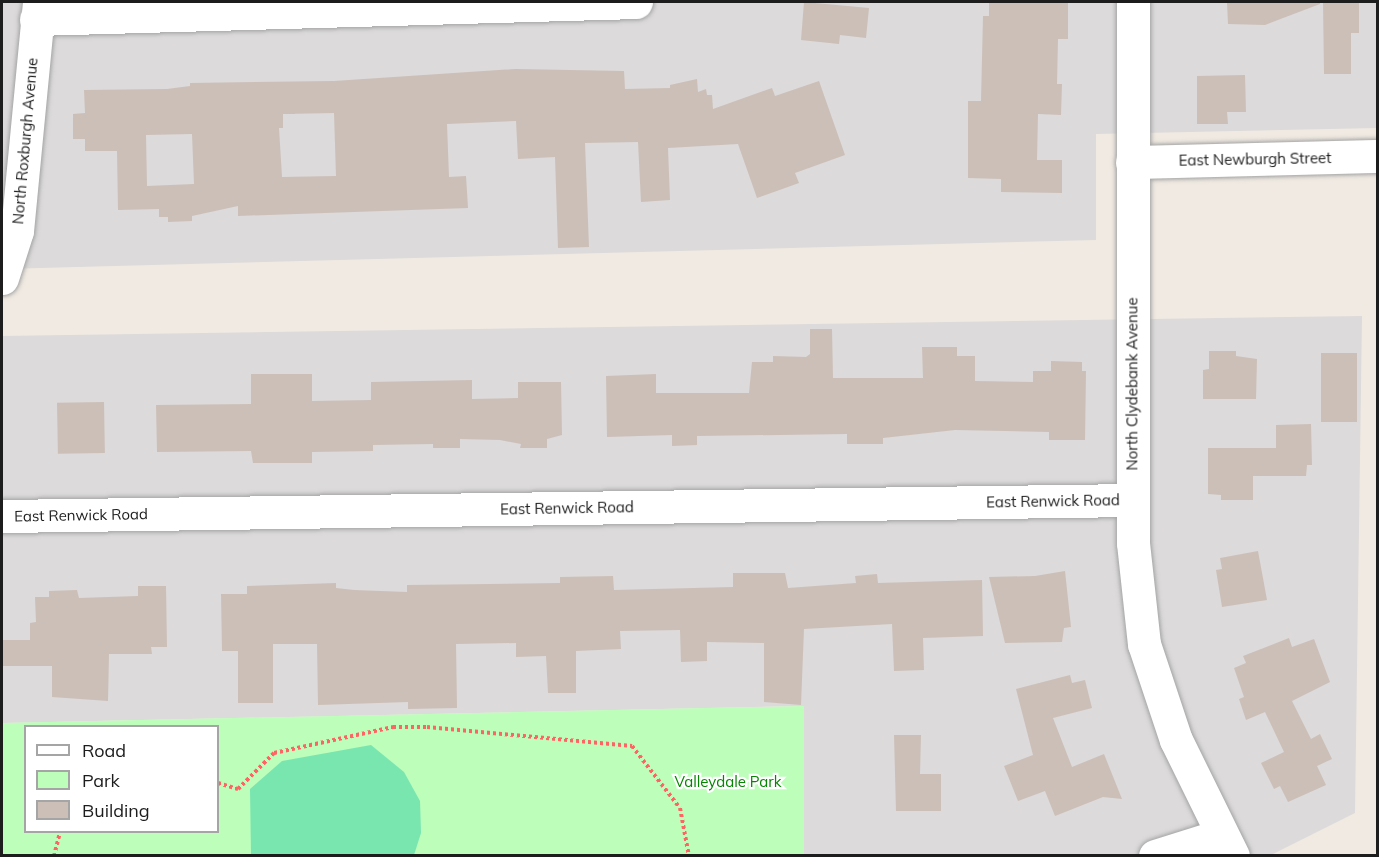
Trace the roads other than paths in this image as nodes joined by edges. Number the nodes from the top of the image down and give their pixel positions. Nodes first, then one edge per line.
1 (636, 2) edge
2 (1133, 2) edge
3 (38, 10) edge
4 (1377, 156) edge
5 (1132, 162) junction
6 (2, 278) edge
7 (1132, 500) junction
8 (2, 516) edge
9 (1227, 845) edge
10 (1155, 855) edge

1 - 3 street
2 - 5 street, North Clydebank Avenue
3 - 6 street, North Roxburgh Avenue
4 - 5 street, East Newburgh Street
5 - 7 street, North Clydebank Avenue
7 - 8 street, East Renwick Road
7 - 9 street, North Clydebank Avenue
9 - 10 street

